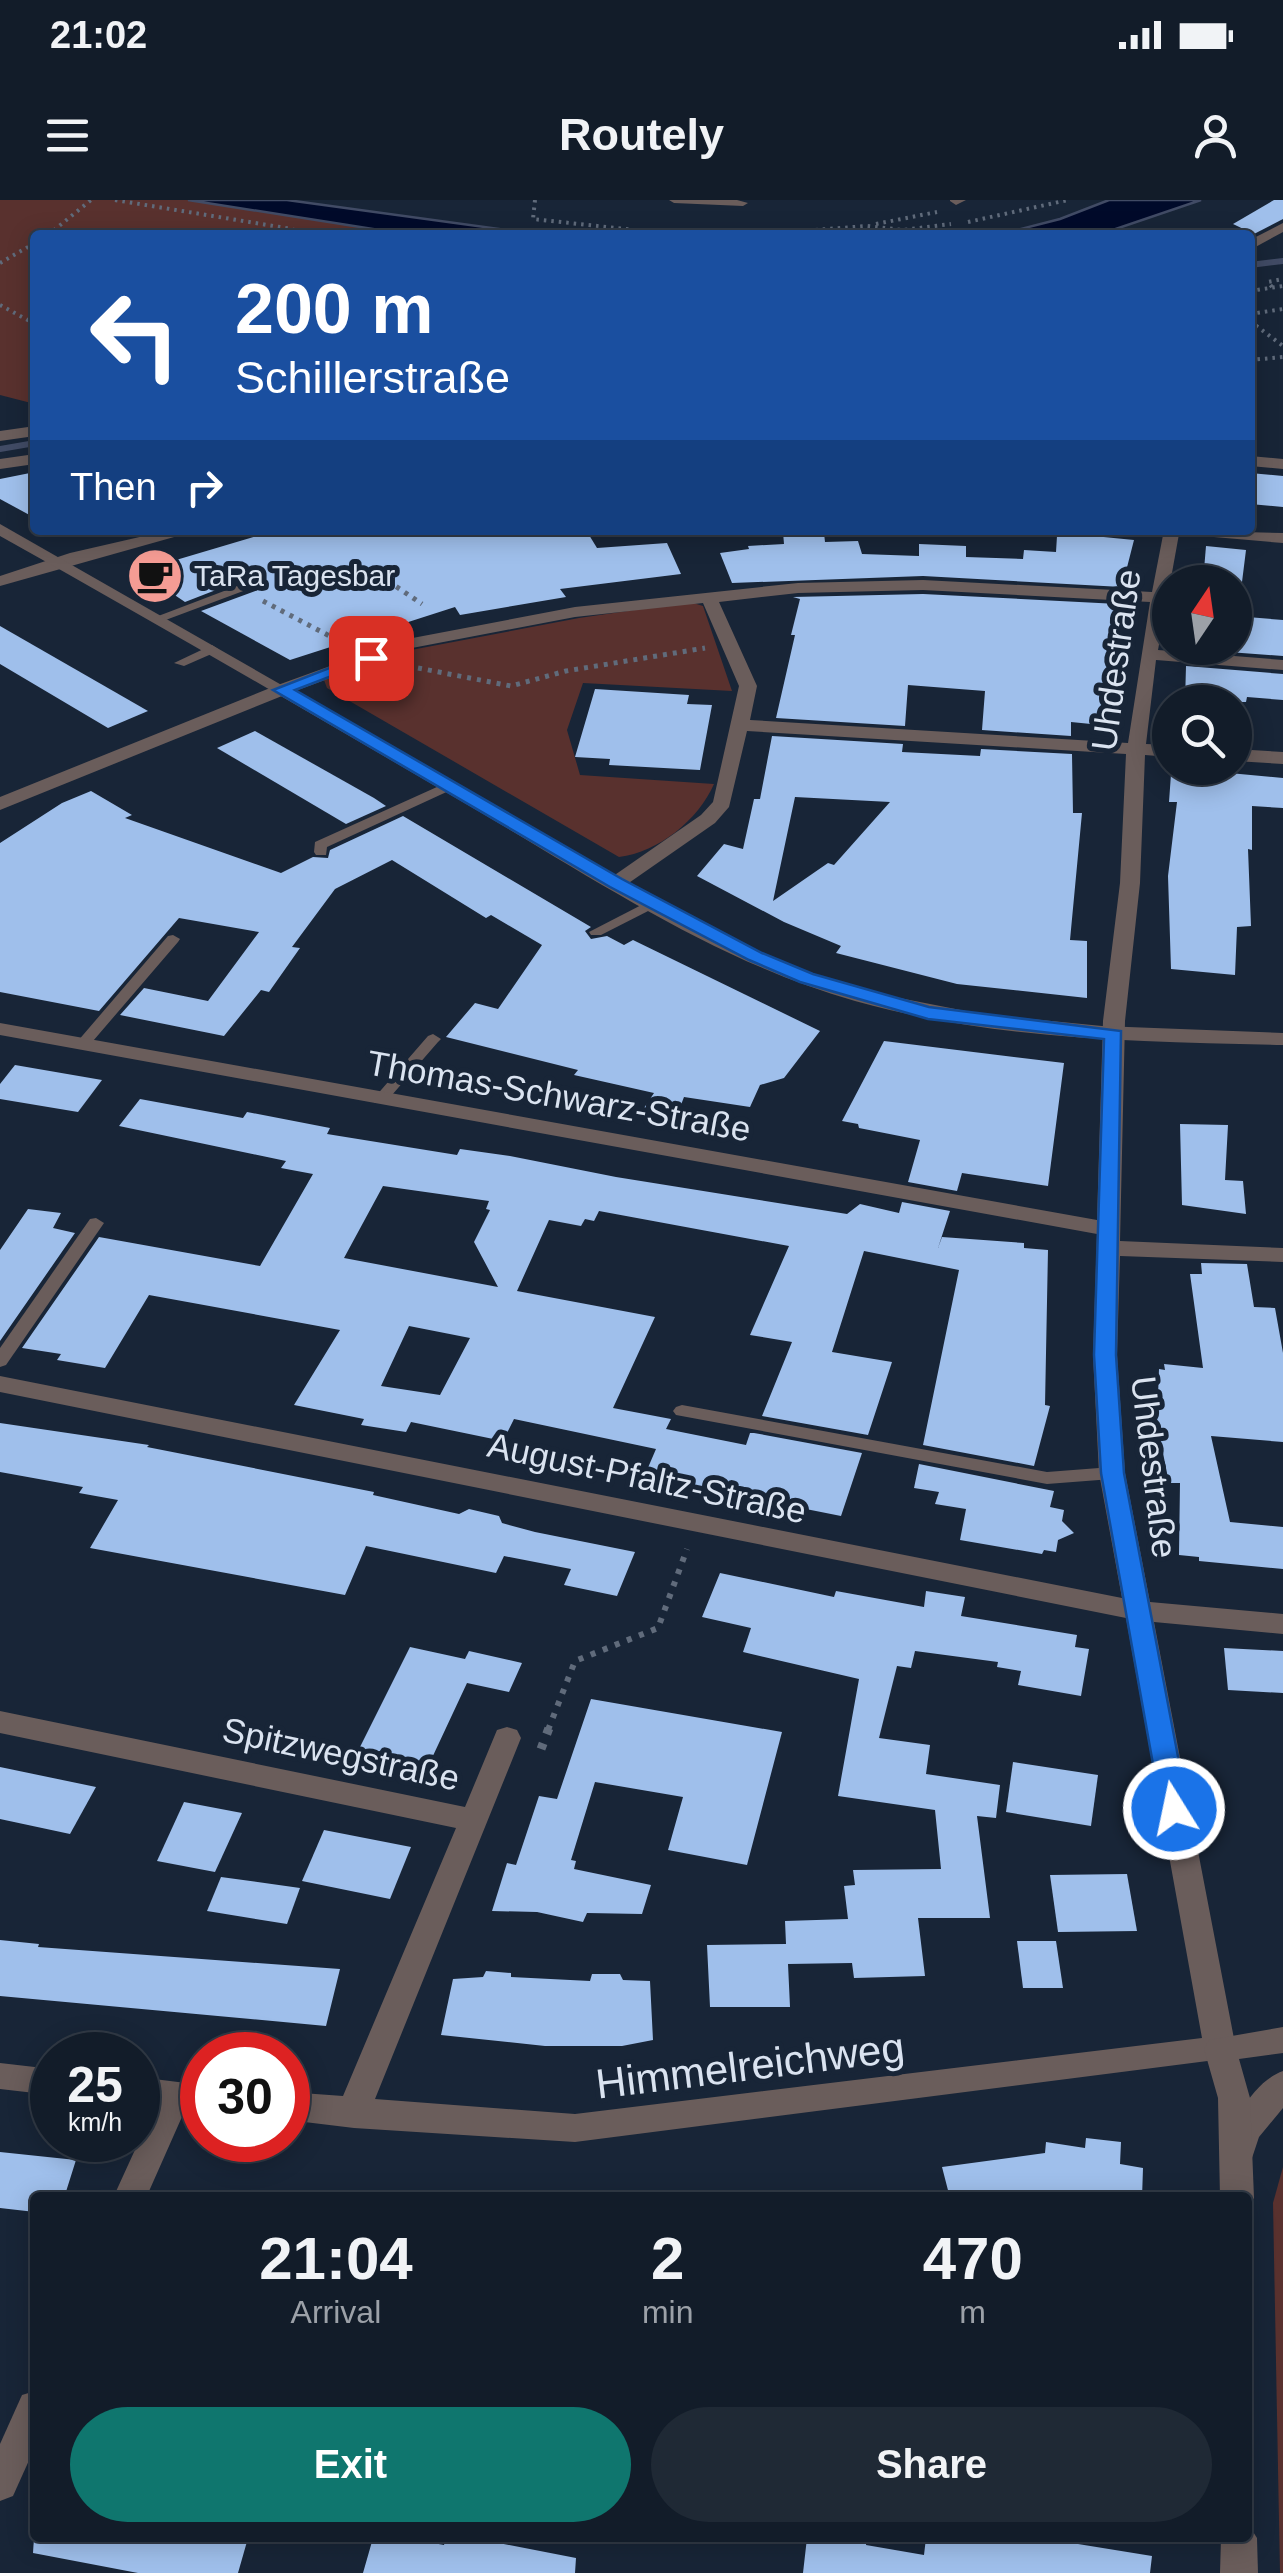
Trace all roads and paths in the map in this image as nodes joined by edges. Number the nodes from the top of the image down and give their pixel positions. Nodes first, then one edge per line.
1 (91, 200) edge
2 (115, 200) edge
3 (535, 200) edge
4 (674, 200) edge
5 (957, 200) edge
6 (1068, 200) edge
7 (743, 203) dead end
8 (868, 226) junction
9 (1283, 226) edge
10 (54, 230) edge
11 (294, 230) edge
12 (636, 230) edge
13 (815, 230) edge
14 (1255, 243) edge
15 (30, 246) edge
16 (0, 263) edge
17 (1283, 279) edge
18 (1283, 286) edge
19 (1273, 288) junction
20 (1255, 290) edge
21 (0, 305) edge
22 (1283, 309) edge
23 (1255, 316) edge
24 (30, 321) edge
25 (1255, 321) edge
26 (1283, 346) edge
27 (1283, 357) edge
28 (1255, 360) edge
29 (30, 432) edge
30 (0, 436) edge
31 (30, 460) edge
32 (1255, 461) edge
33 (0, 464) edge
34 (1283, 464) edge
35 (0, 529) edge
36 (171, 535) edge
37 (1171, 535) edge
38 (1246, 535) edge
39 (1283, 538) edge
40 (59, 562) junction
41 (1165, 565) edge
42 (374, 572) dead end
43 (0, 582) edge
44 (247, 587) joint
45 (708, 596) junction
46 (1152, 597) edge
47 (422, 604) dead end
48 (160, 618) junction
49 (1152, 631) edge
50 (729, 644) junction
51 (212, 648) junction
52 (1148, 654) junction
53 (371, 658) junction
54 (180, 663) dead end
55 (1283, 665) edge
56 (282, 690) junction
57 (739, 725) junction
58 (1136, 749) junction
59 (1152, 750) edge
60 (1252, 756) edge
61 (1283, 758) edge
62 (448, 786) junction
63 (0, 804) edge
64 (321, 852) dead end
65 (616, 883) junction
66 (653, 903) junction
67 (596, 932) dead end
68 (173, 939) dead end
69 (0, 1029) edge
70 (1114, 1035) junction
71 (433, 1039) dead end
72 (1283, 1039) edge
73 (82, 1045) junction
74 (380, 1100) junction
75 (96, 1223) dead end
76 (1106, 1238) junction
77 (1283, 1256) edge
78 (0, 1361) edge
79 (0, 1384) edge
80 (682, 1410) dead end
81 (1112, 1473) junction
82 (696, 1525) junction
83 (1139, 1611) junction
84 (1283, 1624) edge
85 (0, 1722) edge
86 (503, 1748) joint
87 (474, 1820) junction
88 (1283, 2040) edge
89 (1220, 2049) junction
90 (0, 2076) edge
91 (30, 2079) edge
92 (1283, 2085) edge
93 (310, 2109) edge
94 (180, 2111) edge
95 (354, 2114) junction
96 (1236, 2158) junction
97 (133, 2192) edge
98 (1236, 2192) edge
99 (30, 2417) edge
100 (0, 2484) edge
101 (1239, 2542) edge
102 (1239, 2573) edge

1 - 10 path
2 - 11 path
3 - 12 path
4 - 7 lane
5 - 8 path
6 - 8 path
8 - 13 path
9 - 14 street
15 - 16 path
17 - 19 path
18 - 19 path
19 - 20 path
21 - 24 path
22 - 23 path
25 - 26 path
27 - 28 path
29 - 30 street
31 - 33 street
32 - 34 street
35 - 40 street
36 - 40 street
37 - 41 street, Uhdestraße
38 - 39 street
40 - 43 street
40 - 48 street
42 - 47 path
44 - 48 lane
44 - 53 path
45 - 46 street
45 - 50 street
45 - 53 street
48 - 51 street
49 - 52 street, Uhdestraße
50 - 53 path
50 - 57 street
51 - 54 lane
51 - 56 street
52 - 55 street
52 - 58 street, Uhdestraße
53 - 56 street
56 - 62 street
56 - 63 street
57 - 58 street
57 - 65 street
58 - 59 street
58 - 70 street, Uhdestraße
60 - 61 street
62 - 64 lane
62 - 65 street
65 - 66 street
66 - 67 lane
66 - 70 street
68 - 73 lane
69 - 73 street, Thomas-Schwarz-Straße
70 - 72 street
70 - 76 street, Uhdestraße
71 - 74 lane
73 - 74 street, Thomas-Schwarz-Straße
74 - 76 street, Thomas-Schwarz-Straße
75 - 78 lane
76 - 77 street, Thomas-Schwarz-Straße
76 - 81 street, Uhdestraße
79 - 82 street, August-Pfaltz-Straße
80 - 81 lane
81 - 83 street, Uhdestraße
82 - 83 street, August-Pfaltz-Straße
82 - 86 path
83 - 84 street, August-Pfaltz-Straße
83 - 89 street, Uhdestraße
85 - 87 street, Spitzwegstraße
86 - 87 street
87 - 95 street, Spitzwegstraße
88 - 89 street, Himmelreichweg
89 - 95 street, Himmelreichweg
89 - 96 street, Uhdestraße
90 - 91 street
92 - 96 street
93 - 95 street, Himmelreichweg
94 - 97 street
96 - 98 street, Uhdestraße
99 - 100 street
101 - 102 street

